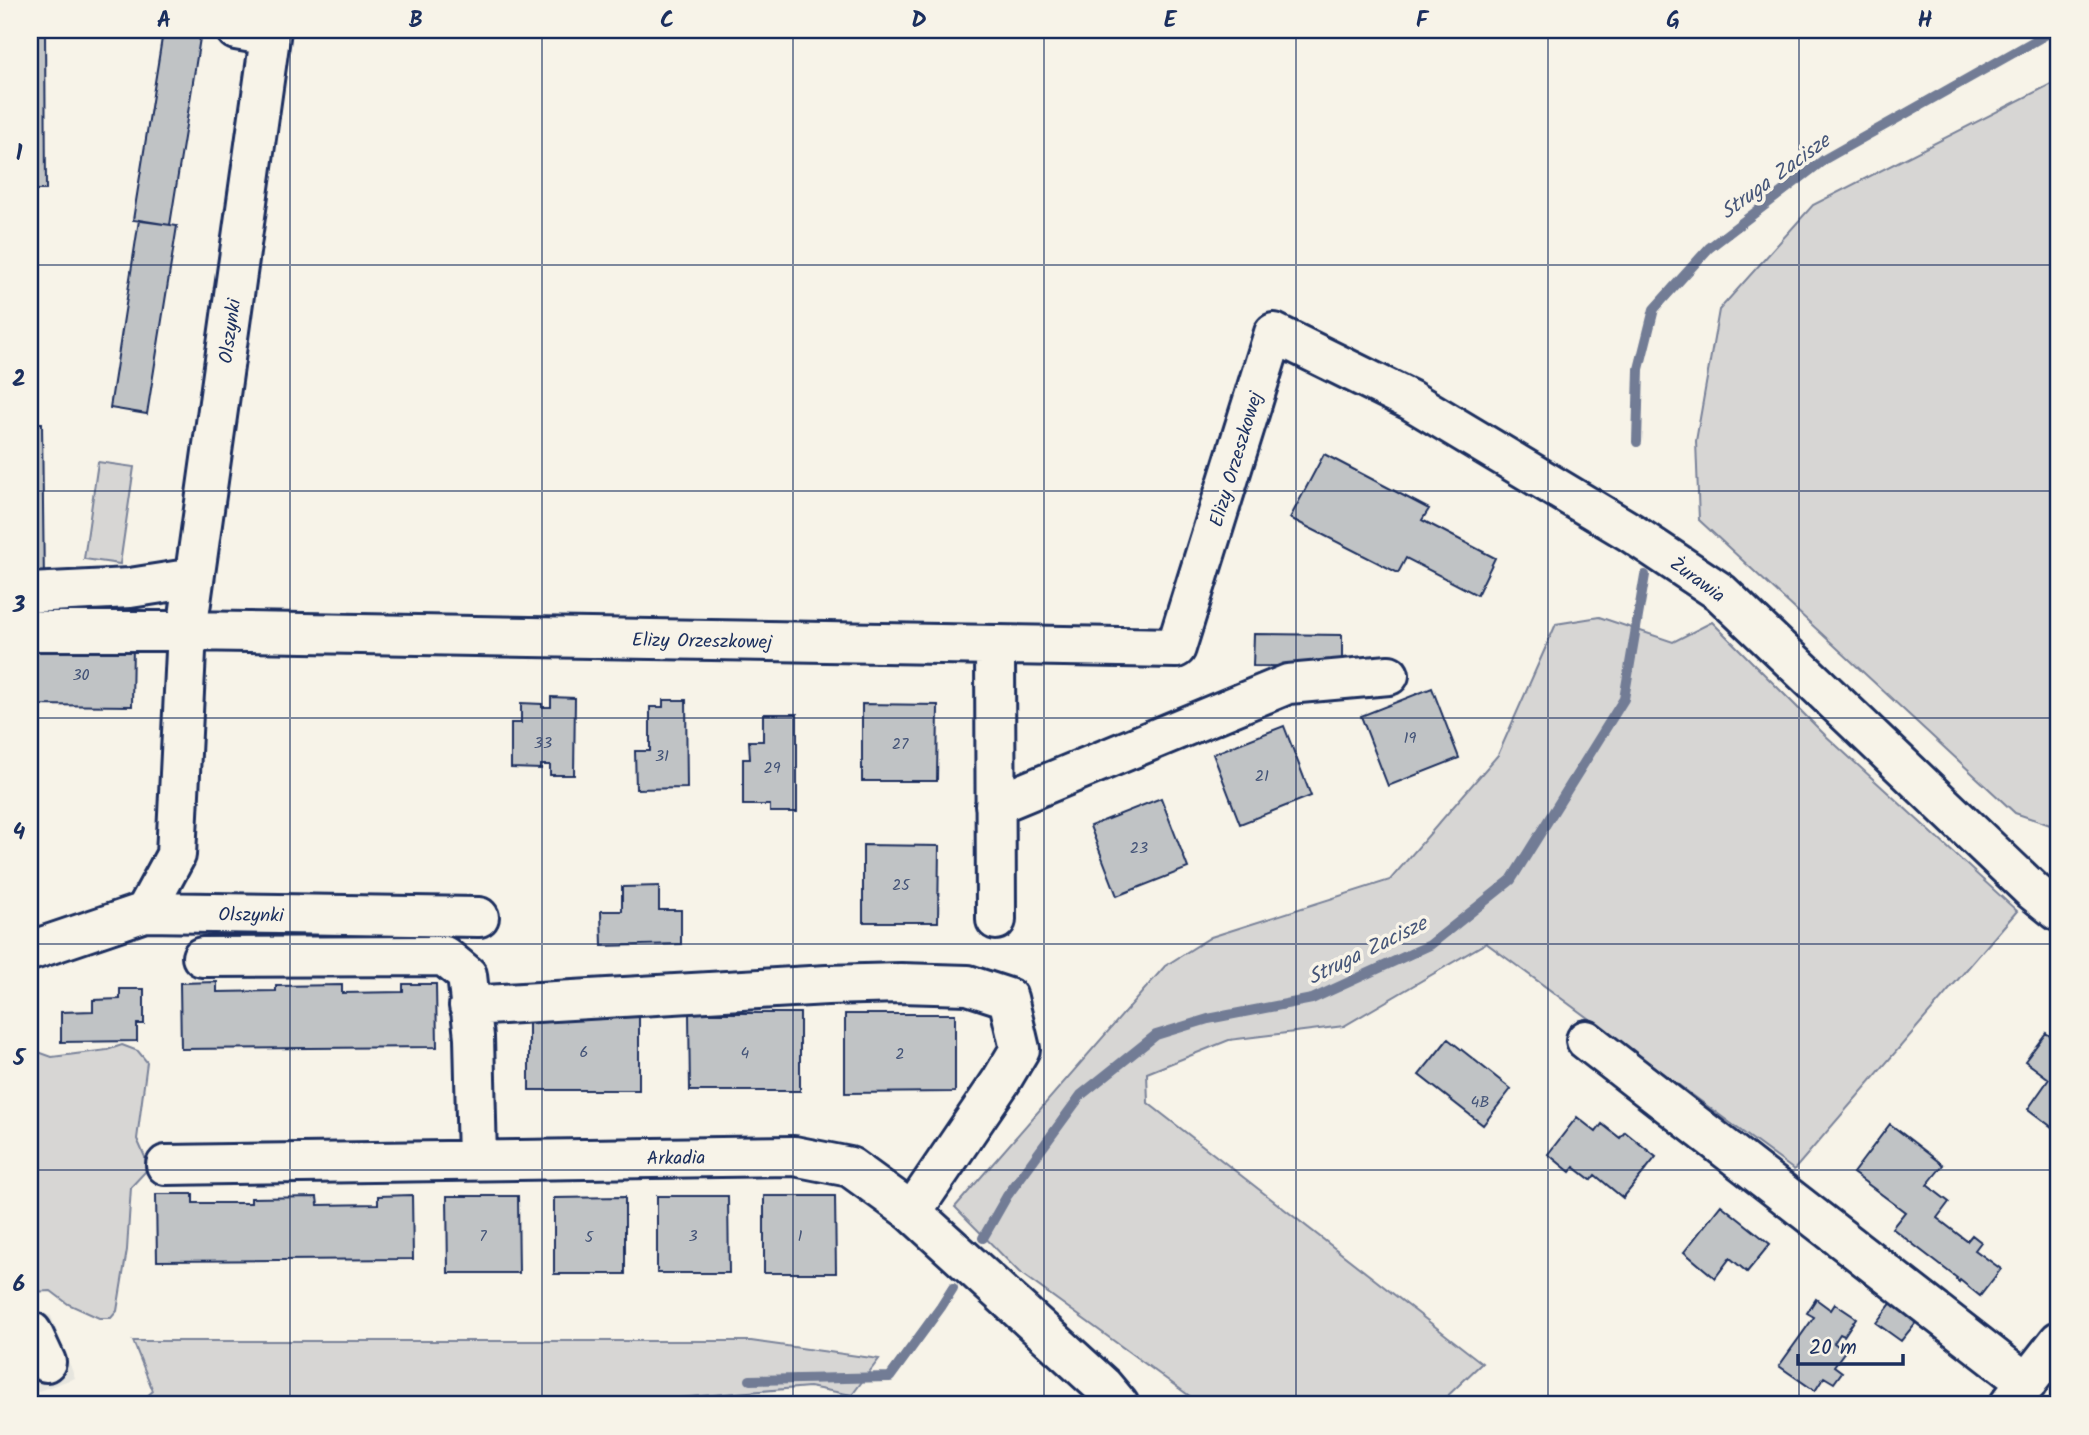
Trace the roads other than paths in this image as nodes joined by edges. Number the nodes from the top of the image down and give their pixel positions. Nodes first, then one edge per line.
1 (259, 32) edge
2 (1274, 333) joint
3 (194, 578) junction
4 (30, 593) edge
5 (30, 631) edge
6 (187, 631) junction
7 (995, 646) junction
8 (1389, 675) dead end
9 (995, 805) junction
10 (145, 912) junction
11 (2059, 912) edge
12 (479, 917) dead end
13 (996, 920) dead end
14 (30, 951) edge
15 (202, 957) dead end
16 (469, 1006) junction
17 (1586, 1040) dead end
18 (477, 1159) junction
19 (166, 1165) dead end
20 (912, 1212) junction
21 (2059, 1341) edge
22 (2018, 1394) edge
23 (1105, 1399) edge

1 - 3 street, Olszynki
2 - 7 street, Elizy Orzeszkowej
2 - 11 street, Żurawia
3 - 4 street
3 - 6 street, Olszynki
5 - 6 street, Elizy Orzeszkowej
6 - 7 street, Elizy Orzeszkowej
6 - 10 street
7 - 9 street
8 - 9 street
9 - 13 street
10 - 12 street, Olszynki
10 - 14 street, Olszynki
15 - 16 street
16 - 18 street
16 - 20 street
17 - 22 street
18 - 19 street, Arkadia
18 - 20 street, Arkadia
20 - 23 street, Arkadia
21 - 22 street

